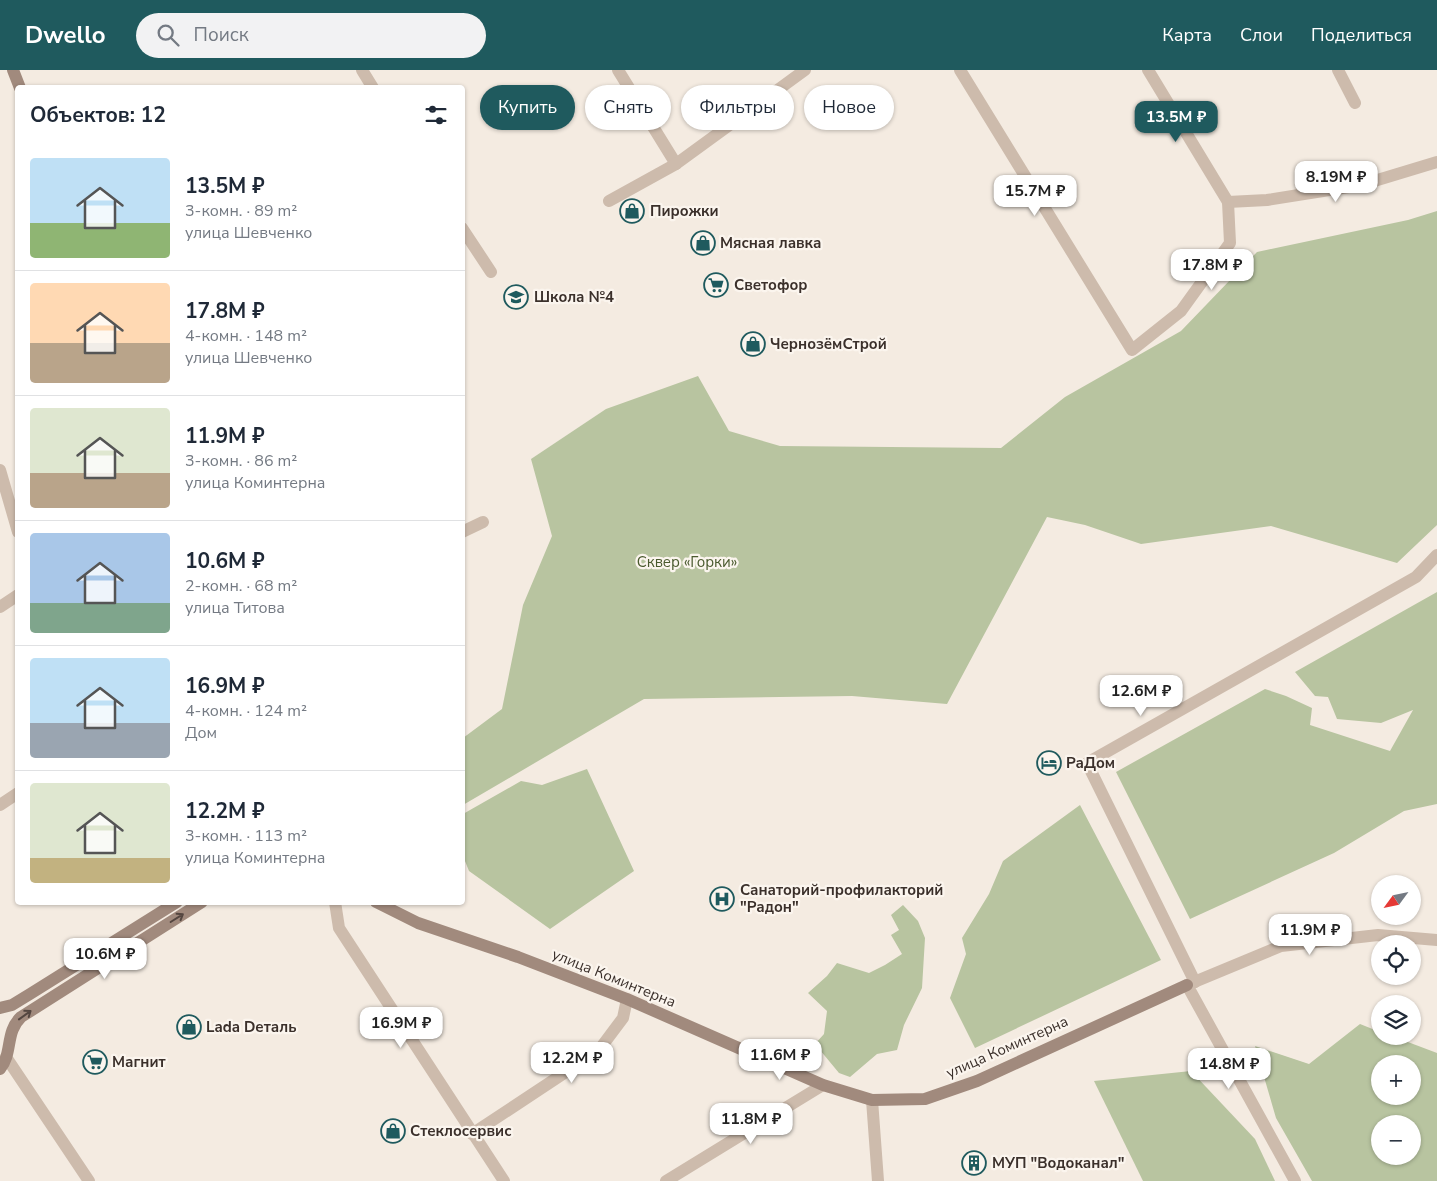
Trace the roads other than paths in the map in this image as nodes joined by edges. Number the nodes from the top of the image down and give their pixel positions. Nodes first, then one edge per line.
1 (14, 70) edge
2 (362, 70) edge
3 (618, 70) edge
4 (805, 70) edge
5 (960, 70) edge
6 (1148, 70) edge
7 (1338, 70) edge
8 (19, 85) edge
9 (372, 85) edge
10 (1355, 103) dead end
11 (1437, 162) edge
12 (676, 164) junction
13 (609, 201) dead end
14 (1228, 202) junction
15 (465, 233) edge
16 (491, 272) dead end
17 (0, 470) edge
18 (15, 522) edge
19 (483, 522) dead end
20 (465, 531) edge
21 (1437, 555) edge
22 (15, 598) edge
23 (0, 607) edge
24 (15, 795) edge
25 (0, 805) edge
26 (172, 905) edge
27 (197, 905) edge
28 (335, 905) edge
29 (382, 905) edge
30 (1437, 940) edge
31 (1191, 983) junction
32 (627, 999) junction
33 (0, 1008) edge
34 (3, 1052) edge
35 (0, 1069) edge
36 (0, 1074) edge
37 (20, 1080) junction
38 (823, 1085) junction
39 (872, 1100) junction
40 (472, 1134) junction
41 (89, 1181) edge
42 (504, 1181) edge
43 (666, 1181) edge
44 (878, 1181) edge
45 (1295, 1181) edge

1 - 8 street
2 - 9 street
3 - 12 street
4 - 12 street
5 - 14 street
6 - 14 street
7 - 10 street
11 - 14 street
12 - 13 street
15 - 16 street
17 - 18 street
19 - 20 street
21 - 31 street
22 - 23 street
24 - 25 street
26 - 33 street
34 -> 27 street
28 - 40 street
29 - 32 street, улица Коминтерна
30 - 31 street
31 - 39 street, улица Коминтерна
31 - 45 street
32 - 38 street, улица Коминтерна
32 - 40 street
34 - 35 street
34 - 37 street
36 - 37 street
37 - 41 street
38 - 39 street, улица Коминтерна
38 - 43 street
39 - 44 street
40 - 42 street

